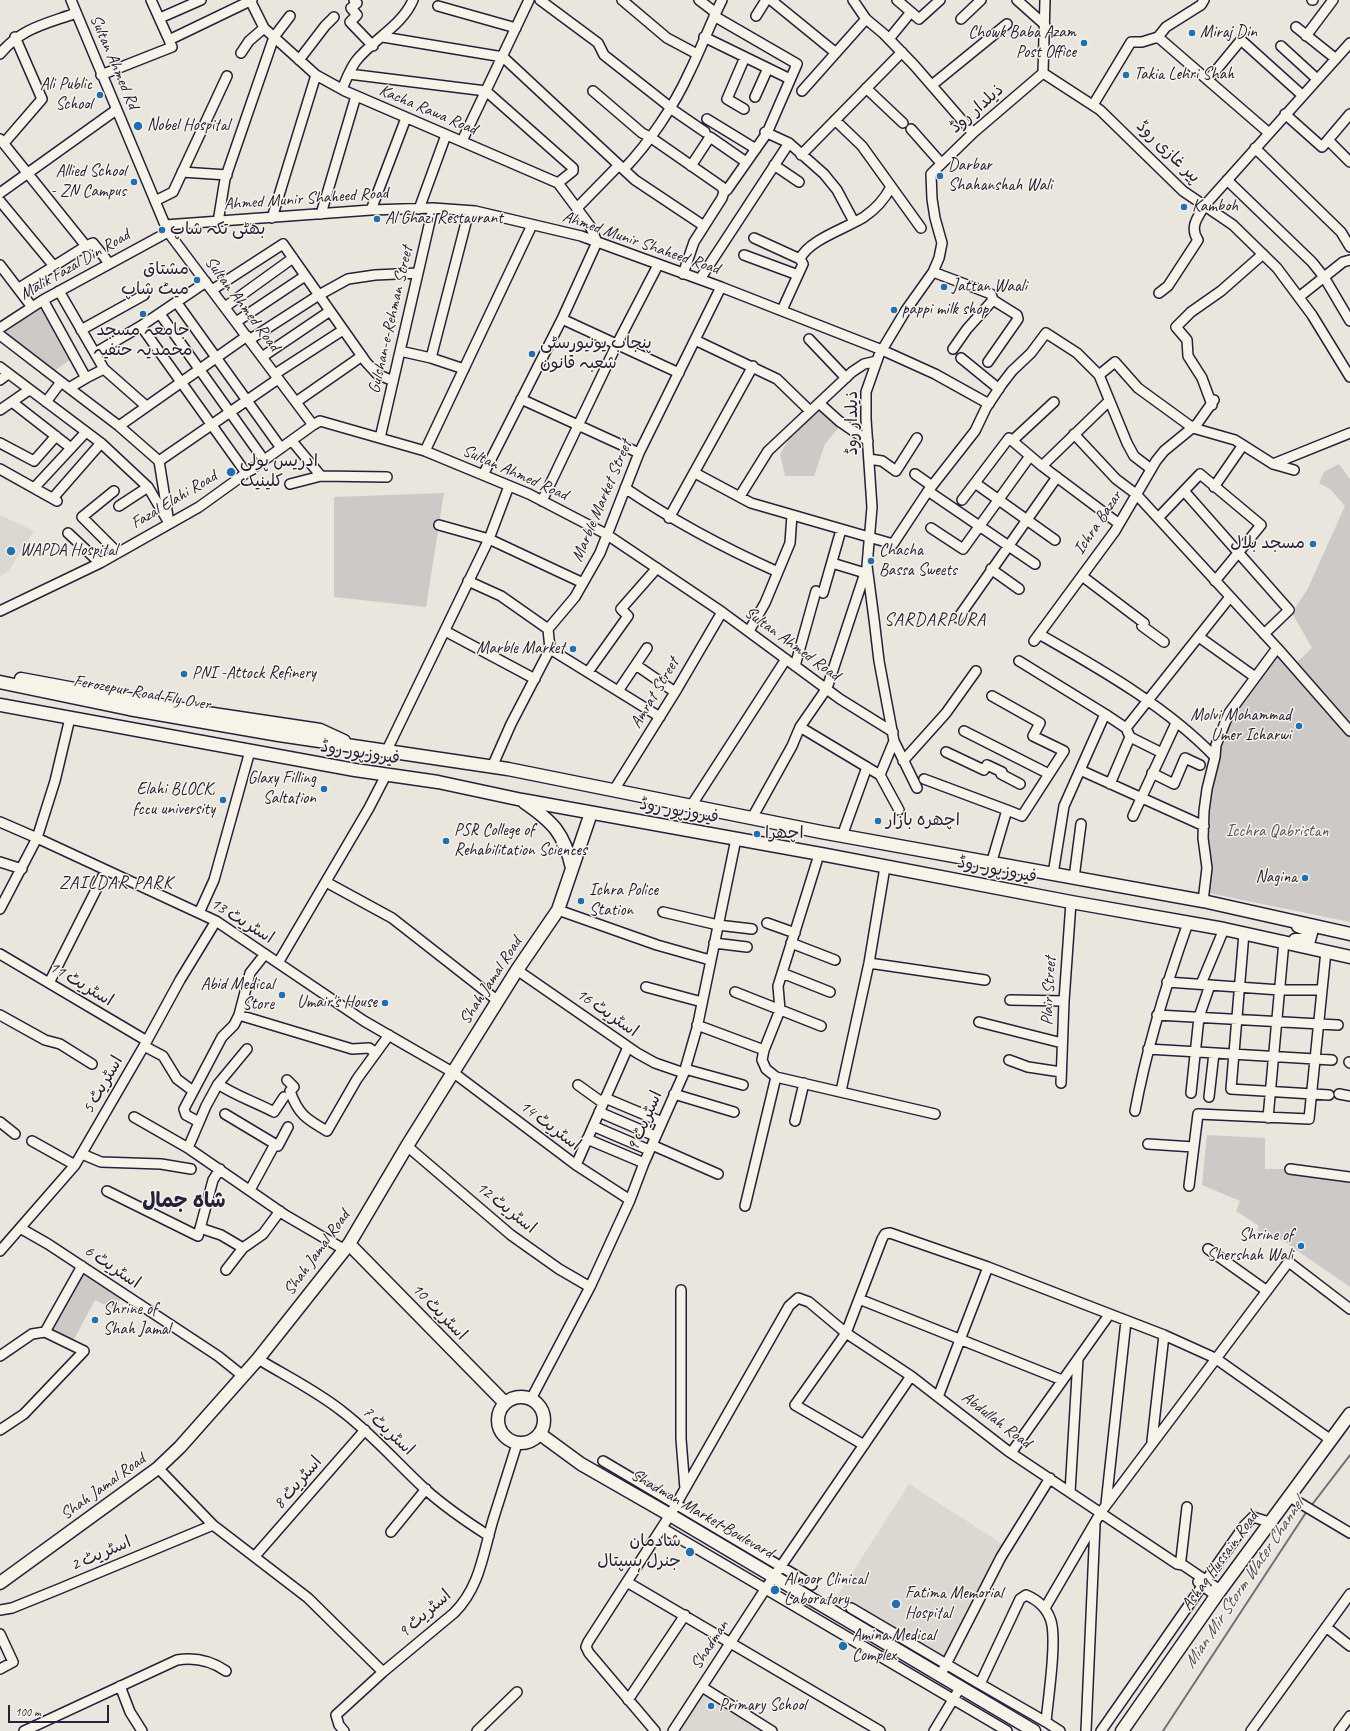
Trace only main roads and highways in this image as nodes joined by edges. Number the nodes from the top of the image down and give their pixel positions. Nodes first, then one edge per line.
1 (0, 675) edge
2 (0, 682) edge
3 (0, 705) edge
4 (279, 735) joint
5 (357, 747) junction
6 (522, 800) junction
7 (591, 813) junction
8 (572, 868) junction
9 (1236, 908) junction
10 (1224, 929) junction
11 (1350, 934) edge
12 (1350, 938) edge
13 (1350, 953) edge
14 (1350, 957) edge
15 (347, 1247) junction
16 (505, 1403) junction
17 (1350, 1414) edge
18 (540, 1434) junction
19 (0, 1583) edge
20 (1034, 1731) edge
21 (1122, 1731) edge

1 - 5 main road, فیروزپور روڈ
2 - 4 main road, Ferozepur Road Fly Over
3 - 6 main road, فیروزپور روڈ
4 - 5 main road, فیروزپور روڈ
5 - 9 main road, فیروزپور روڈ
6 - 7 main road, فیروزپور روڈ
6 - 8 main road
7 - 8 main road, Shah Jamal Road
7 - 10 main road, فیروزپور روڈ
8 - 15 main road, Shah Jamal Road
9 - 10 main road
9 - 11 main road, فیروزپور روڈ
10 - 14 main road, فیروزپور روڈ
12 - 13 main road
15 - 16 main road, اسٹریٹ 10
15 - 19 main road, Shah Jamal Road
16 - 18 main road
16 - 18 main road
17 - 21 main road, Ashaq Hussain Road
18 - 20 main road, Shadman Market Boulevard

